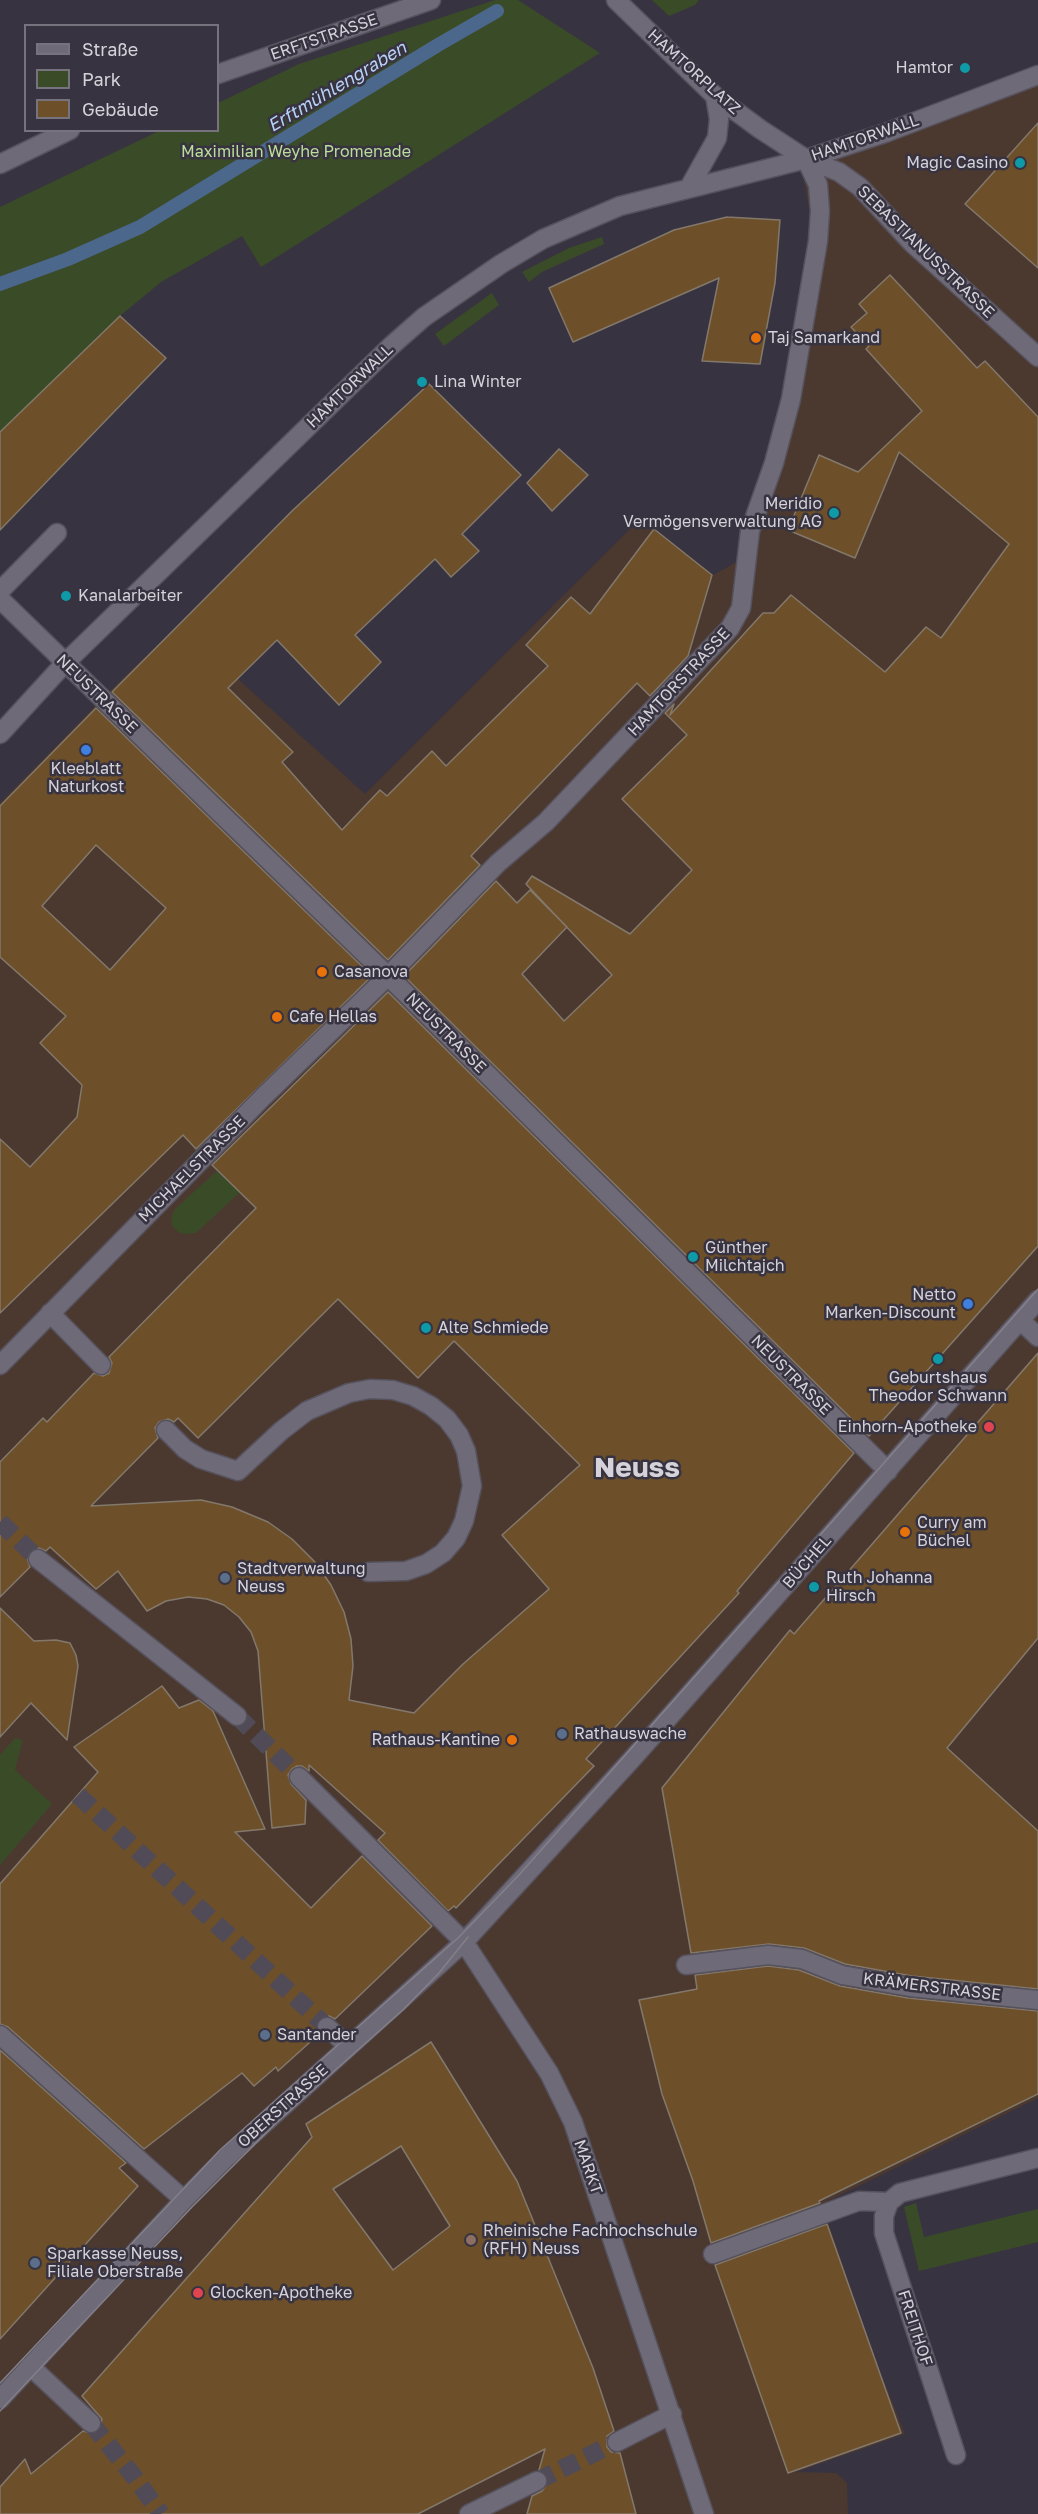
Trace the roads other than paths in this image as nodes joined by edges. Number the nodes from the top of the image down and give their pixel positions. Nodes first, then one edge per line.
1 (431, 0) edge
2 (616, 0) edge
3 (219, 74) edge
4 (1038, 75) edge
5 (715, 96) junction
6 (66, 132) edge
7 (806, 159) junction
8 (0, 164) edge
9 (689, 188) junction
10 (1038, 357) edge
11 (57, 533) dead end
12 (0, 591) edge
13 (0, 599) edge
14 (65, 663) junction
15 (0, 734) edge
16 (388, 975) junction
17 (1038, 1300) edge
18 (50, 1313) junction
19 (1020, 1320) junction
20 (1038, 1337) edge
21 (0, 1365) edge
22 (101, 1365) dead end
23 (166, 1430) dead end
24 (888, 1471) junction
25 (38, 1559) tunnel mouth
26 (368, 1572) dead end
27 (237, 1716) tunnel mouth
28 (299, 1777) tunnel mouth
29 (575, 1822) joint
30 (464, 1942) junction
31 (686, 1965) dead end
32 (1038, 2000) edge
33 (327, 2027) tunnel mouth
34 (0, 2035) edge
35 (348, 2046) junction
36 (1038, 2158) edge
37 (184, 2200) junction
38 (890, 2202) junction
39 (713, 2254) dead end
40 (30, 2366) junction
41 (0, 2399) edge
42 (672, 2415) junction
43 (91, 2423) tunnel mouth
44 (617, 2442) tunnel mouth
45 (956, 2455) dead end
46 (537, 2481) tunnel mouth
47 (469, 2514) edge
48 (704, 2514) edge

1 - 3 street, ERFTSTRASSE
2 - 5 street, HAMTORPLATZ
4 - 7 street, HAMTORWALL
5 - 7 street, HAMTORPLATZ
5 - 9 street
6 - 8 street
7 - 9 street, HAMTORWALL
7 - 10 street, SEBASTIANUSSTRASSE
7 - 16 street, HAMTORSTRASSE
9 - 14 street, HAMTORWALL
11 - 12 street
13 - 14 street, NEUSTRASSE
14 - 15 street, HAMTORWALL
14 - 16 street, NEUSTRASSE
16 - 18 street, MICHAELSTRASSE
16 - 24 street, NEUSTRASSE
17 - 19 street, BÜCHEL
18 - 21 street, MICHAELSTRASSE
18 - 22 street
19 - 20 street
19 - 24 street, BÜCHEL
23 - 26 street
24 - 29 street, BÜCHEL
25 - 27 street
28 - 30 street, MARKT
29 - 30 street, OBERSTRASSE
30 - 35 street, OBERSTRASSE
30 - 42 street, MARKT
31 - 32 street, KRÄMERSTRASSE
33 - 35 street
34 - 37 street
35 - 37 street, OBERSTRASSE
36 - 38 street
37 - 40 street, OBERSTRASSE
38 - 39 street
38 - 45 street, FREITHOF
40 - 41 street, OBERSTRASSE
40 - 43 street
42 - 44 street
42 - 48 street, MARKT
46 - 47 street

